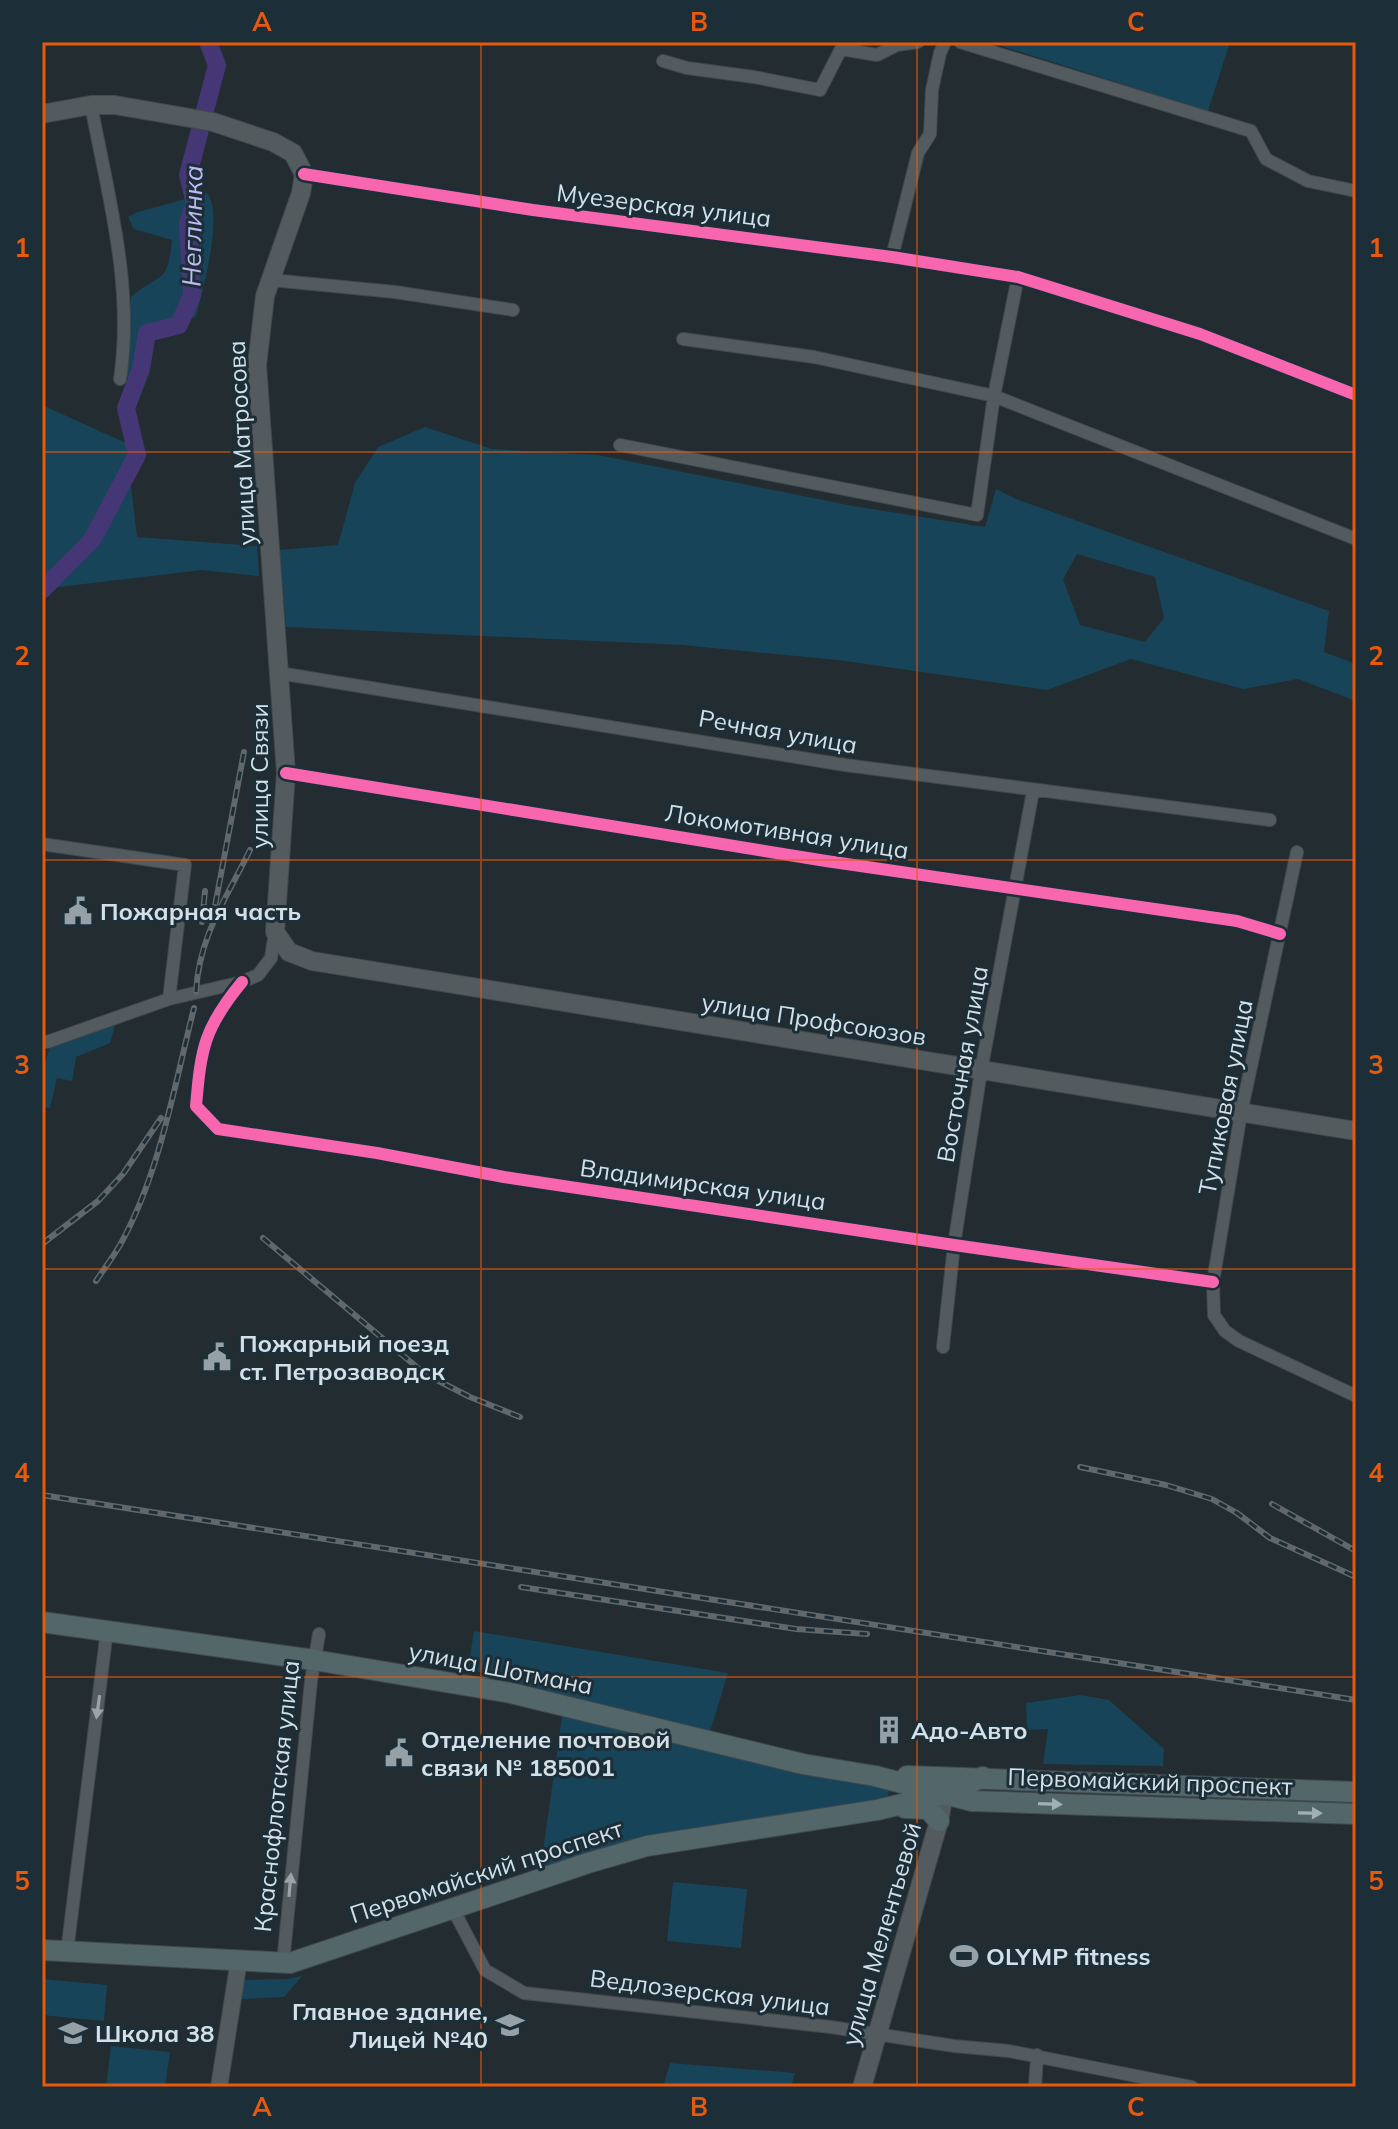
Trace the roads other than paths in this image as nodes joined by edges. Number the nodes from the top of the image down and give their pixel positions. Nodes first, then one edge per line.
1 (918, 42) edge
2 (945, 42) edge
3 (960, 42) edge
4 (663, 61) dead end
5 (91, 105) junction
6 (42, 114) edge
7 (304, 174) junction
8 (1356, 191) edge
9 (892, 257) junction
10 (1018, 277) junction
11 (271, 280) junction
12 (513, 310) dead end
13 (683, 339) dead end
14 (120, 379) dead end
15 (1356, 395) edge
16 (994, 396) junction
17 (620, 445) dead end
18 (1356, 539) edge
19 (276, 619) joint
20 (279, 673) junction
21 (286, 773) junction
22 (1033, 791) junction
23 (1270, 820) dead end
24 (42, 844) edge
25 (1297, 852) dead end
26 (1016, 889) junction
27 (275, 932) junction
28 (1280, 934) junction
29 (242, 982) junction
30 (169, 999) junction
31 (42, 1041) edge
32 (981, 1071) junction
33 (1241, 1113) junction
34 (1356, 1131) edge
35 (954, 1245) junction
36 (1213, 1282) junction
37 (943, 1347) dead end
38 (1356, 1396) edge
39 (42, 1622) edge
40 (107, 1630) junction
41 (319, 1634) dead end
42 (314, 1660) junction
43 (983, 1777) junction
44 (883, 1778) junction
45 (1160, 1785) junction
46 (1356, 1792) edge
47 (944, 1794) junction
48 (972, 1801) junction
49 (884, 1808) junction
50 (1159, 1809) junction
51 (1356, 1814) edge
52 (939, 1821) junction
53 (453, 1909) junction
54 (42, 1950) edge
55 (67, 1952) junction
56 (239, 1960) junction
57 (283, 1963) junction
58 (876, 2035) junction
59 (1037, 2055) junction
60 (219, 2087) edge
61 (862, 2087) edge
62 (1035, 2087) edge
63 (1192, 2087) edge

1 - 4 street
2 - 9 street
3 - 8 street
5 - 6 main road
5 - 7 main road
5 - 14 street
7 - 9 street, Муезерская улица
7 - 11 main road, улица Матросова
9 - 10 street, Муезерская улица
10 - 15 street, Муезерская улица
10 - 16 street
11 - 12 street
11 - 19 main road, улица Матросова
13 - 16 street
16 - 17 street
16 - 18 street
19 - 20 main road, улица Связи
20 - 21 main road, улица Связи
20 - 22 street, Речная улица
21 - 26 street, Локомотивная улица
21 - 27 main road, улица Связи
22 - 23 street, Речная улица
22 - 26 street, Восточная улица
24 - 30 street
25 - 28 street, Тупиковая улица
26 - 28 street, Локомотивная улица
26 - 32 street, Восточная улица
27 - 29 street
27 - 32 main road, улица Профсоюзов
28 - 33 street, Тупиковая улица
29 - 30 street
29 - 35 street, Владимирская улица
30 - 31 street
32 - 33 main road, улица Профсоюзов
32 - 35 street, Восточная улица
33 - 34 main road, улица Профсоюзов
33 - 36 street, Тупиковая улица
35 - 36 street, Владимирская улица
35 - 37 street, Восточная улица
36 - 38 street, Тупиковая улица
39 - 40 main road, улица Шотмана
40 - 42 main road, улица Шотмана
40 -> 55 street
41 - 42 street, Краснофлотская улица
42 - 44 main road, улица Шотмана
57 -> 42 street, Краснофлотская улица
43 - 44 main road, Первомайский проспект
43 - 45 main road, Первомайский проспект
43 - 47 main road, Первомайский проспект
44 - 47 main road, улица Шотмана
44 - 49 main road
45 - 46 main road, Первомайский проспект
45 - 50 main road
47 - 48 main road, Первомайский проспект
47 - 49 main road, Первомайский проспект
47 - 52 main road, улица Мелентьевой
48 -> 50 main road, Первомайский проспект
48 - 52 main road
49 - 52 main road
49 - 53 main road, Первомайский проспект
50 -> 51 main road, Первомайский проспект
52 - 58 main road, улица Мелентьевой
53 - 57 main road, Первомайский проспект
53 - 58 street, Ведлозерская улица
54 - 55 main road, Первомайский проспект
55 - 56 main road, Первомайский проспект
56 - 57 main road, Первомайский проспект
56 - 60 street, Краснофлотская улица
58 - 59 street, Ведлозерская улица
58 - 61 main road, улица Мелентьевой
59 - 62 street
59 - 63 street, Ведлозерская улица

